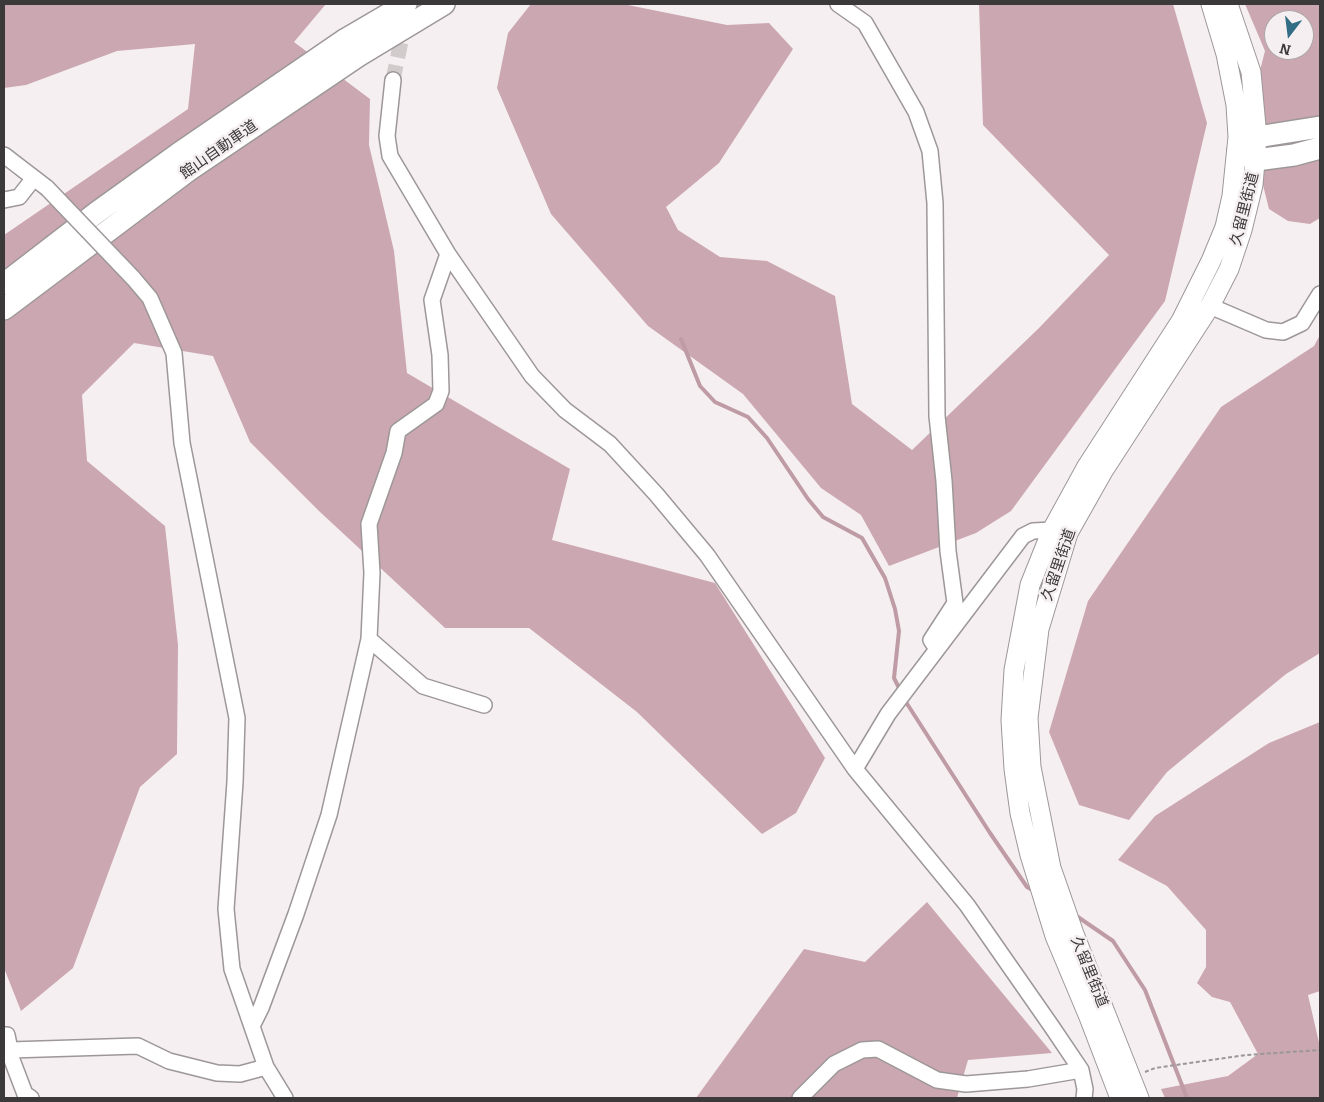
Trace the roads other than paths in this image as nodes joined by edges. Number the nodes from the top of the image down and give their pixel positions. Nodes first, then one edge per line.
1 (406, 4) edge
2 (444, 4) edge
3 (838, 4) edge
4 (1212, 4) edge
5 (1228, 4) edge
6 (393, 80) tunnel mouth
7 (1320, 127) edge
8 (1257, 137) junction
9 (1320, 148) edge
10 (4, 155) edge
11 (1247, 156) junction
12 (34, 178) junction
13 (4, 200) edge
14 (448, 254) junction
15 (4, 284) edge
16 (1320, 294) edge
17 (1210, 306) junction
18 (4, 309) edge
19 (1052, 530) junction
20 (369, 639) junction
21 (937, 649) junction
22 (484, 705) dead end
23 (855, 769) junction
24 (253, 1024) junction
25 (4, 1035) edge
26 (7, 1051) edge
27 (266, 1067) junction
28 (1080, 1070) junction
29 (31, 1098) edge
30 (285, 1098) edge
31 (800, 1098) edge
32 (1084, 1098) edge
33 (1120, 1098) edge
34 (1139, 1098) edge

1 - 15 highway, 館山自動車道
2 - 18 highway, 館山自動車道
3 - 21 street
4 - 11 main road, 久留里街道
5 - 8 main road
6 - 14 street
7 - 8 highway
8 - 11 highway
9 - 11 highway
10 - 12 street
11 - 17 main road, 久留里街道
11 - 19 main road, 久留里街道
12 - 13 street
12 - 24 street, bridge
14 - 20 street
14 - 23 street
16 - 17 street
17 - 34 main road, 久留里街道
19 - 21 street
19 - 33 main road, 久留里街道
20 - 22 street
20 - 24 street
21 - 23 street
23 - 28 street
24 - 27 street
25 - 26 street
26 - 27 street
26 - 29 street
27 - 30 street
28 - 31 street
28 - 32 street

